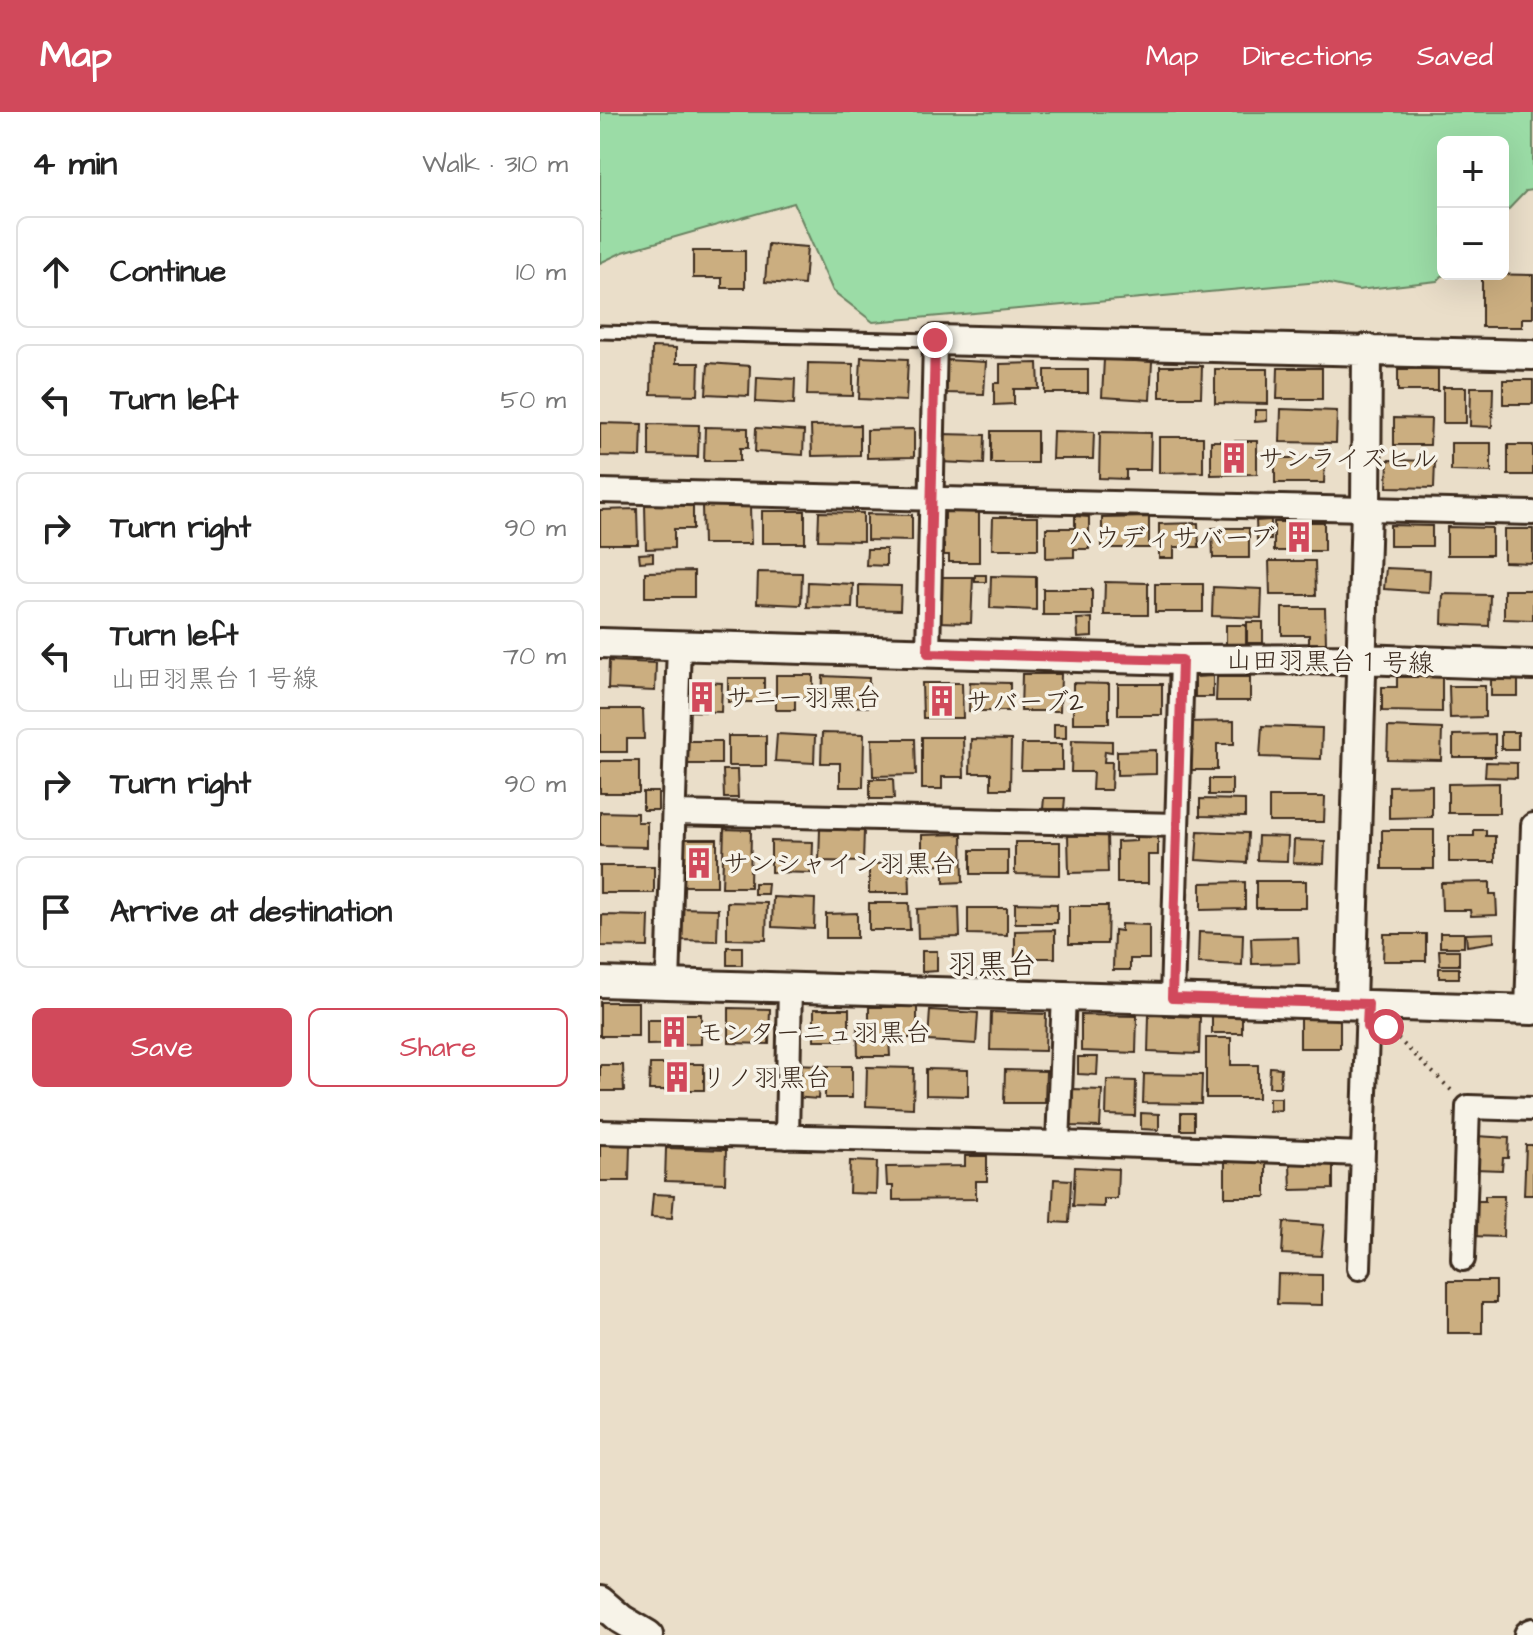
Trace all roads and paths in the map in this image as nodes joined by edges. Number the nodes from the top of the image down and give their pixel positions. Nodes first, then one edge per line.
1 (600, 332) edge
2 (935, 340) junction
3 (1367, 349) junction
4 (1533, 355) edge
5 (600, 491) edge
6 (932, 500) junction
7 (1366, 509) junction
8 (1533, 513) edge
9 (600, 643) edge
10 (679, 644) junction
11 (928, 653) junction
12 (1360, 659) junction
13 (1182, 660) junction
14 (1533, 665) edge
15 (674, 813) junction
16 (1177, 825) junction
17 (1533, 825) edge
18 (1533, 834) edge
19 (600, 982) edge
20 (668, 984) junction
21 (790, 986) junction
22 (1064, 995) junction
23 (1172, 998) junction
24 (1530, 1010) edge
25 (1362, 1011) junction
26 (1468, 1107) junction
27 (1533, 1109) edge
28 (600, 1132) edge
29 (787, 1137) junction
30 (1058, 1143) junction
31 (1362, 1154) junction
32 (1463, 1259) dead end
33 (1359, 1268) dead end
34 (600, 1601) edge
35 (648, 1635) edge

1 - 2 lane
2 - 3 street
2 - 6 street
3 - 4 street
3 - 7 street
5 - 6 street
6 - 7 street
6 - 11 street
7 - 8 street
7 - 12 street
9 - 10 street, 山田羽黒台１号線
10 - 11 street, 山田羽黒台１号線
10 - 15 street
11 - 13 street, 山田羽黒台１号線
12 - 13 street, 山田羽黒台１号線
12 - 14 street, 山田羽黒台１号線
12 - 25 street
13 - 16 street
15 - 16 street
15 - 20 street
16 - 23 street
17 - 18 street
18 - 24 street
19 - 20 street
20 - 21 street
21 - 22 street
21 - 29 street
22 - 23 street
22 - 30 street
23 - 25 street
24 - 25 street
25 - 26 path
25 - 31 street
26 - 27 street
26 - 32 street
28 - 29 street
29 - 30 street
30 - 31 street
31 - 33 street
34 - 35 street

